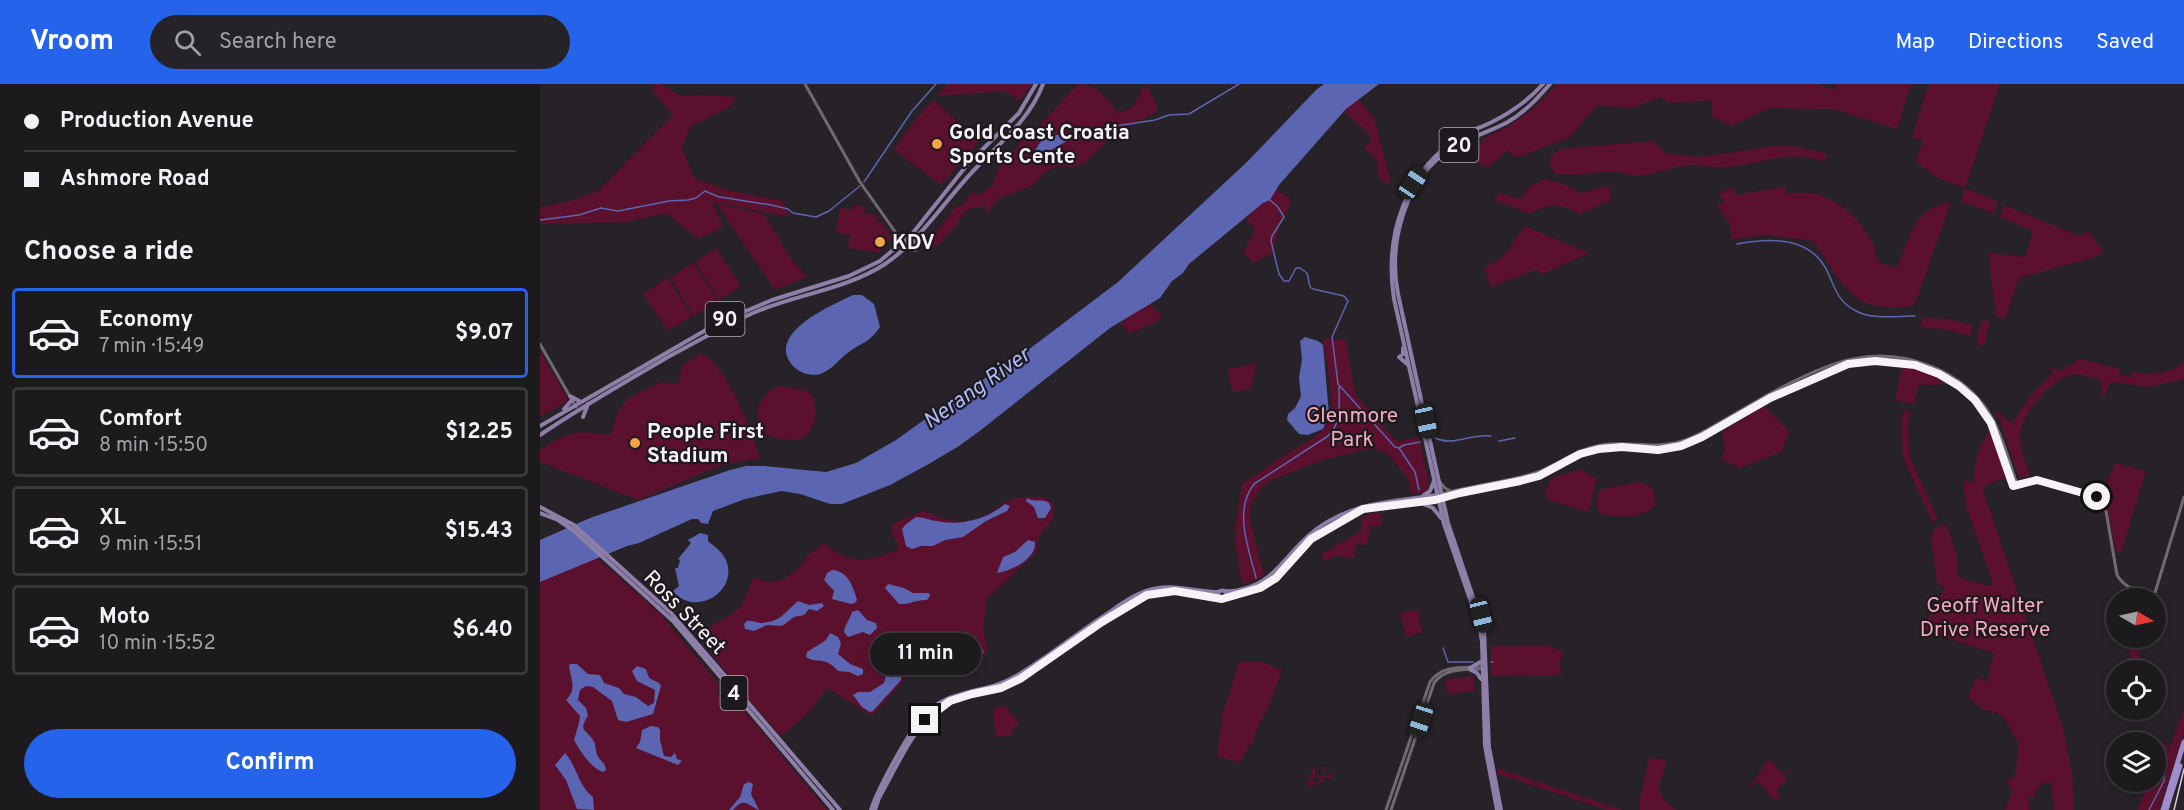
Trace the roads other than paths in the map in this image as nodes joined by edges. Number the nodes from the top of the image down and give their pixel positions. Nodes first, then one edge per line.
1 (805, 84) edge
2 (1036, 84) edge
3 (1043, 84) edge
4 (1543, 84) edge
5 (1550, 84) edge
6 (894, 230) junction
7 (899, 237) junction
8 (915, 238) junction
9 (906, 243) junction
10 (897, 248) junction
11 (915, 250) dead end
12 (1404, 341) junction
13 (540, 344) edge
14 (1410, 369) junction
15 (571, 398) junction
16 (581, 402) junction
17 (588, 404) junction
18 (575, 405) junction
19 (578, 410) junction
20 (562, 413) junction
21 (573, 413) junction
22 (540, 426) edge
23 (540, 435) edge
24 (1436, 480) junction
25 (1451, 493) junction
26 (1423, 497) junction
27 (1440, 497) junction
28 (2184, 497) edge
29 (1418, 502) junction
30 (1444, 504) junction
31 (540, 507) edge
32 (540, 513) edge
33 (568, 523) junction
34 (1444, 524) junction
35 (604, 555) junction
36 (1225, 591) junction
37 (1219, 592) junction
38 (1219, 598) junction
39 (1226, 598) junction
40 (683, 627) junction
41 (684, 634) junction
42 (1482, 660) junction
43 (1485, 668) junction
44 (1471, 669) junction
45 (1483, 686) junction
46 (987, 690) junction
47 (2184, 742) edge
48 (2184, 753) edge
49 (833, 810) edge
50 (840, 810) edge
51 (873, 810) edge
52 (1386, 810) edge
53 (1391, 810) edge
54 (1499, 810) edge
55 (2164, 810) edge

1 - 6 main road
2 - 9 main road, 90
3 - 8 main road, 90
4 - 12 main road, 20
5 - 24 main road, 20
6 - 7 main road
6 - 9 main road
7 - 9 main road
7 - 10 main road
8 - 9 main road, 90
8 - 11 main road
9 - 10 main road, 90
9 - 17 main road, 90
10 - 16 main road, 90
12 - 14 main road, 20
12 - 14 main road
13 - 15 main road
14 - 24 main road, 20
15 - 16 main road
15 - 18 main road
15 - 20 main road
16 - 18 main road, 90
17 - 19 main road, 90
17 - 21 main road
18 - 19 main road
18 - 20 main road, 90
19 - 21 main road, 90
20 - 22 main road, 90
21 - 23 main road, 90
24 - 25 main road
24 - 26 main road
24 - 27 main road, 20
25 - 27 main road
25 - 28 main road
25 - 30 main road
26 - 27 main road
26 - 36 main road
27 - 29 main road
27 - 30 main road, 20
27 - 34 main road, 20
29 - 34 main road
29 - 39 main road
30 - 43 main road, 20
31 - 33 main road, Ross Street / 4
32 - 33 main road, Ross Street / 4
33 - 35 main road, Ross Street / 4
34 - 42 main road, 20
35 - 40 main road, Ross Street / 4
35 - 41 main road, Ross Street / 4
36 - 37 main road
36 - 39 main road
37 - 38 main road
37 - 46 main road
38 - 39 main road
38 - 46 main road
40 - 41 main road
40 - 50 main road, Ross Street / 4
41 - 49 main road, Ross Street / 4
42 - 43 main road, 20
42 - 44 main road
43 - 44 main road
43 - 45 main road, 20
43 - 54 main road, 20
44 - 45 main road
44 - 52 main road
44 - 53 main road
45 - 54 main road, 20
46 - 51 main road
47 - 55 highway
48 - 55 highway

